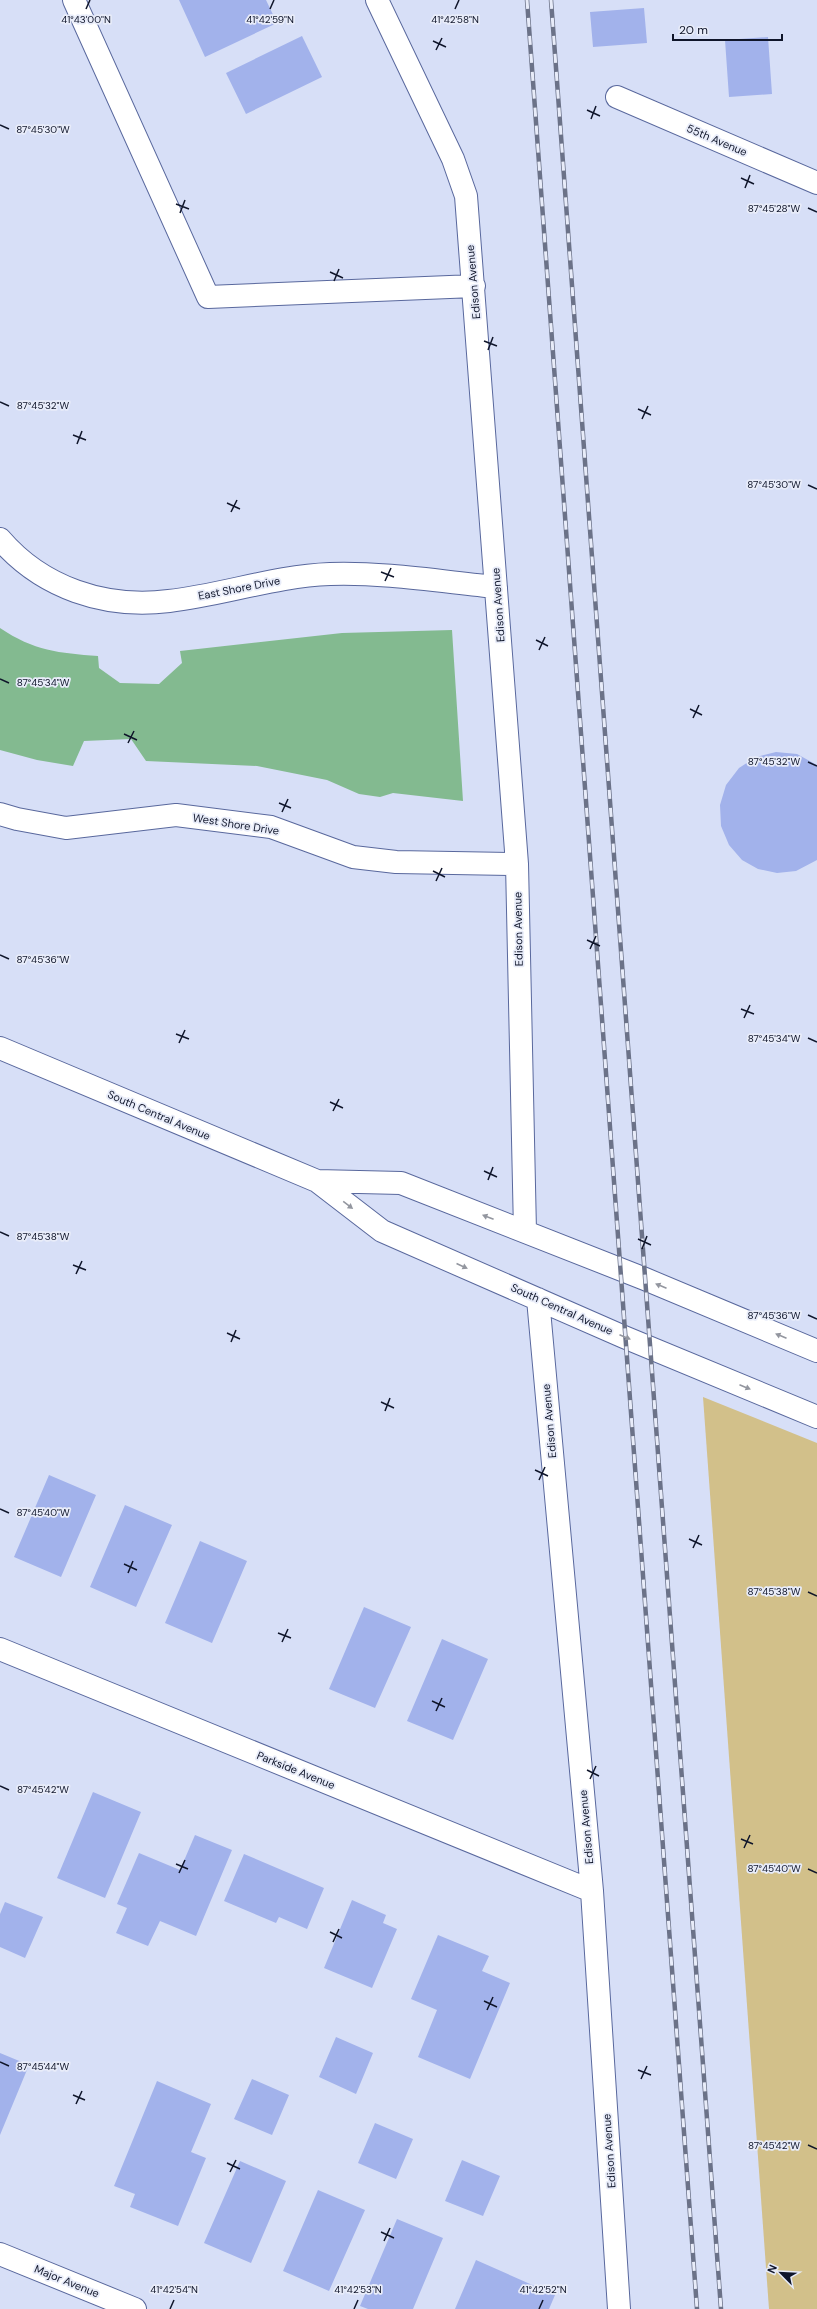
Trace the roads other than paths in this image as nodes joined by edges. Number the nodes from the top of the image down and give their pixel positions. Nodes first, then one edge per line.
1 (74, 0) edge
2 (377, 0) edge
3 (618, 97) dead end
4 (817, 183) edge
5 (474, 286) junction
6 (0, 539) edge
7 (496, 587) junction
8 (0, 814) edge
9 (517, 864) junction
10 (0, 1048) edge
11 (317, 1181) junction
12 (525, 1231) junction
13 (538, 1299) junction
14 (817, 1351) edge
15 (817, 1417) edge
16 (0, 1649) edge
17 (592, 1891) junction
18 (0, 2254) edge
19 (134, 2309) edge
20 (619, 2309) edge

1 - 5 street
2 - 5 street, Edison Avenue
3 - 4 street, 55th Avenue
5 - 7 street, Edison Avenue
6 - 7 street, East Shore Drive
7 - 9 street, Edison Avenue
8 - 9 street, West Shore Drive
9 - 12 street, Edison Avenue
10 - 11 street, South Central Avenue
12 -> 11 street, South Central Avenue
11 -> 13 street, South Central Avenue
14 -> 12 street, South Central Avenue
13 -> 15 street, South Central Avenue
13 - 17 street, Edison Avenue
16 - 17 street, Parkside Avenue
17 - 20 street, Edison Avenue
18 - 19 street, Major Avenue

